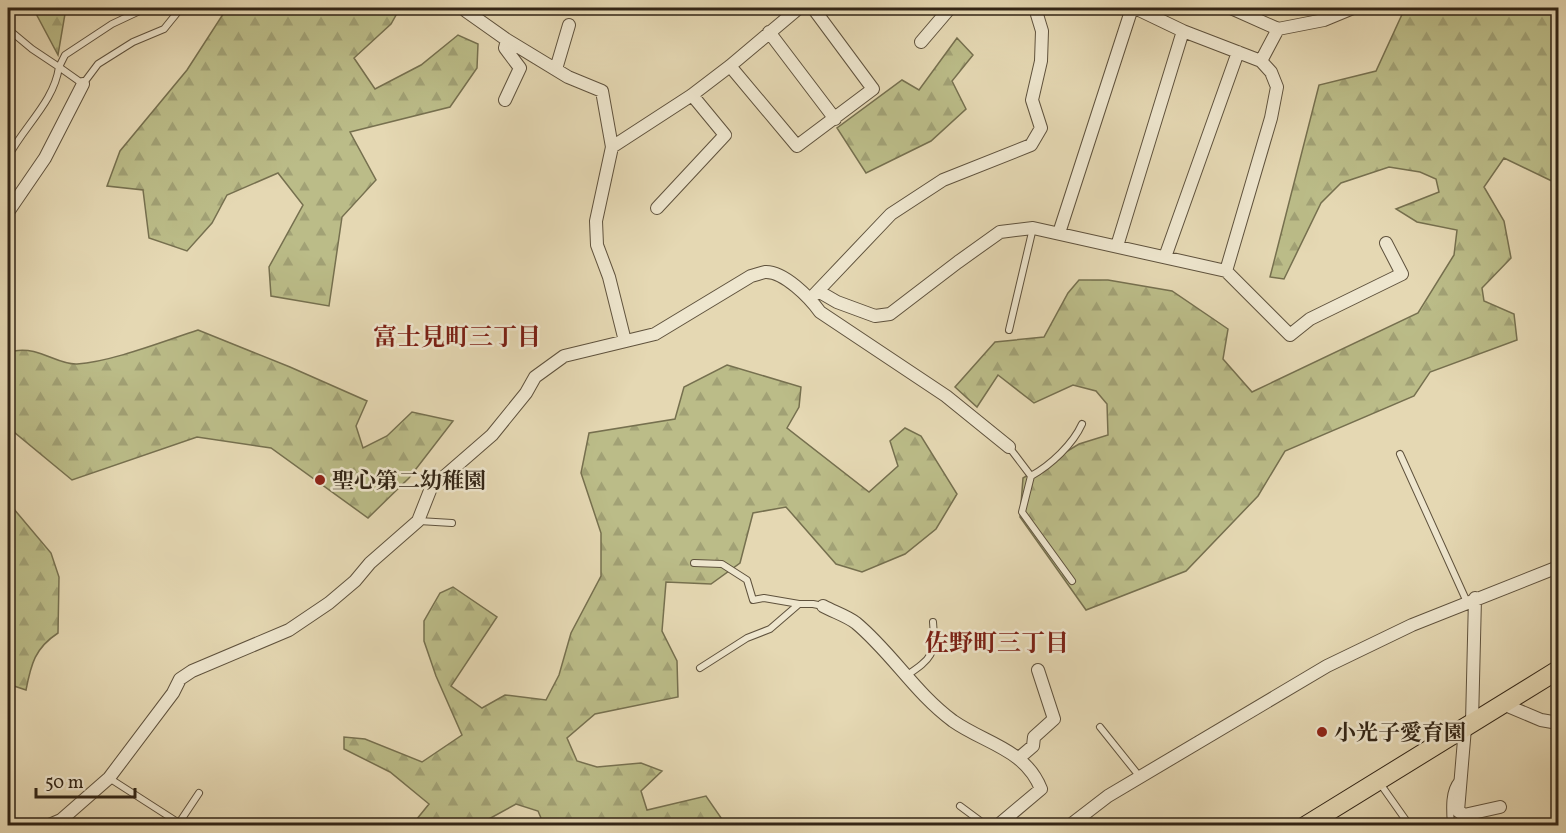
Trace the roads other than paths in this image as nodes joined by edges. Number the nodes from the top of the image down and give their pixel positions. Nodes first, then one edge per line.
1 (146, 8) edge
2 (181, 8) edge
3 (813, 8) edge
4 (950, 8) edge
5 (1035, 8) edge
6 (1133, 8) edge
7 (1231, 8) edge
8 (1353, 8) edge
9 (792, 10) edge
10 (466, 11) dead end
11 (569, 25) dead end
12 (8, 29) edge
13 (1278, 29) junction
14 (1183, 30) junction
15 (769, 32) junction
16 (507, 39) junction
17 (921, 42) dead end
18 (1238, 52) junction
19 (1261, 61) junction
20 (730, 66) junction
21 (59, 67) junction
22 (556, 69) junction
23 (83, 84) junction
24 (692, 95) junction
25 (505, 100) dead end
26 (835, 118) junction
27 (612, 147) junction
28 (8, 157) edge
29 (657, 208) dead end
30 (8, 212) edge
31 (1033, 228) junction
32 (1059, 233) junction
33 (1386, 243) dead end
34 (1117, 246) junction
35 (1165, 257) junction
36 (1226, 271) junction
37 (814, 295) junction
38 (1009, 330) dead end
39 (625, 341) junction
40 (1083, 424) dead end
41 (1009, 447) joint
42 (1400, 454) dead end
43 (1031, 476) junction
44 (418, 521) junction
45 (452, 523) dead end
46 (694, 563) dead end
47 (1558, 567) edge
48 (1072, 581) dead end
49 (1471, 600) junction
50 (799, 604) junction
51 (824, 606) joint
52 (933, 622) dead end
53 (700, 668) dead end
54 (1038, 670) dead end
55 (1558, 670) edge
56 (905, 676) junction
57 (1503, 704) junction
58 (1558, 723) edge
59 (1469, 725) junction
60 (1100, 727) dead end
61 (1019, 758) junction
62 (1461, 776) junction
63 (1140, 777) junction
64 (109, 778) junction
65 (1378, 781) junction
66 (198, 793) dead end
67 (960, 806) dead end
68 (1500, 807) dead end
69 (1004, 823) edge
70 (47, 825) edge
71 (987, 825) edge
72 (1069, 825) edge
73 (1305, 825) edge
74 (1410, 825) edge
75 (1451, 825) edge

1 - 21 lane
2 - 23 lane
3 - 26 street
4 - 17 street
5 - 37 street
6 - 14 street
6 - 32 street
7 - 13 street
8 - 13 street
9 - 15 street
10 - 16 street
11 - 22 street
12 - 21 lane
13 - 19 street
14 - 18 street
14 - 34 street
15 - 20 street
15 - 26 street
16 - 22 street
16 - 25 street
18 - 19 street
18 - 35 street
19 - 36 street
20 - 24 street
20 - 26 street
21 - 23 lane
21 - 28 lane
22 - 27 street
23 - 30 street
24 - 27 street
24 - 29 street
27 - 39 street
31 - 32 street
31 - 37 street
31 - 38 lane
32 - 34 street
33 - 36 street
34 - 35 street
35 - 36 street
37 - 39 street
37 - 41 street
39 - 44 street
40 - 43 lane
41 - 43 lane
42 - 49 lane
43 - 48 lane
44 - 45 lane
44 - 64 street
46 - 50 lane
47 - 49 street
49 - 59 street
49 - 63 street
50 - 51 lane
50 - 53 lane
51 - 56 street
52 - 56 lane
54 - 61 street
55 - 57 main road
56 - 61 street
57 - 58 street
57 - 59 main road
59 - 62 street
59 - 65 main road
60 - 63 lane
61 - 69 street
62 - 68 street
62 - 75 lane
63 - 72 street
64 - 66 lane
64 - 70 street
65 - 73 main road
65 - 74 lane
67 - 71 lane

